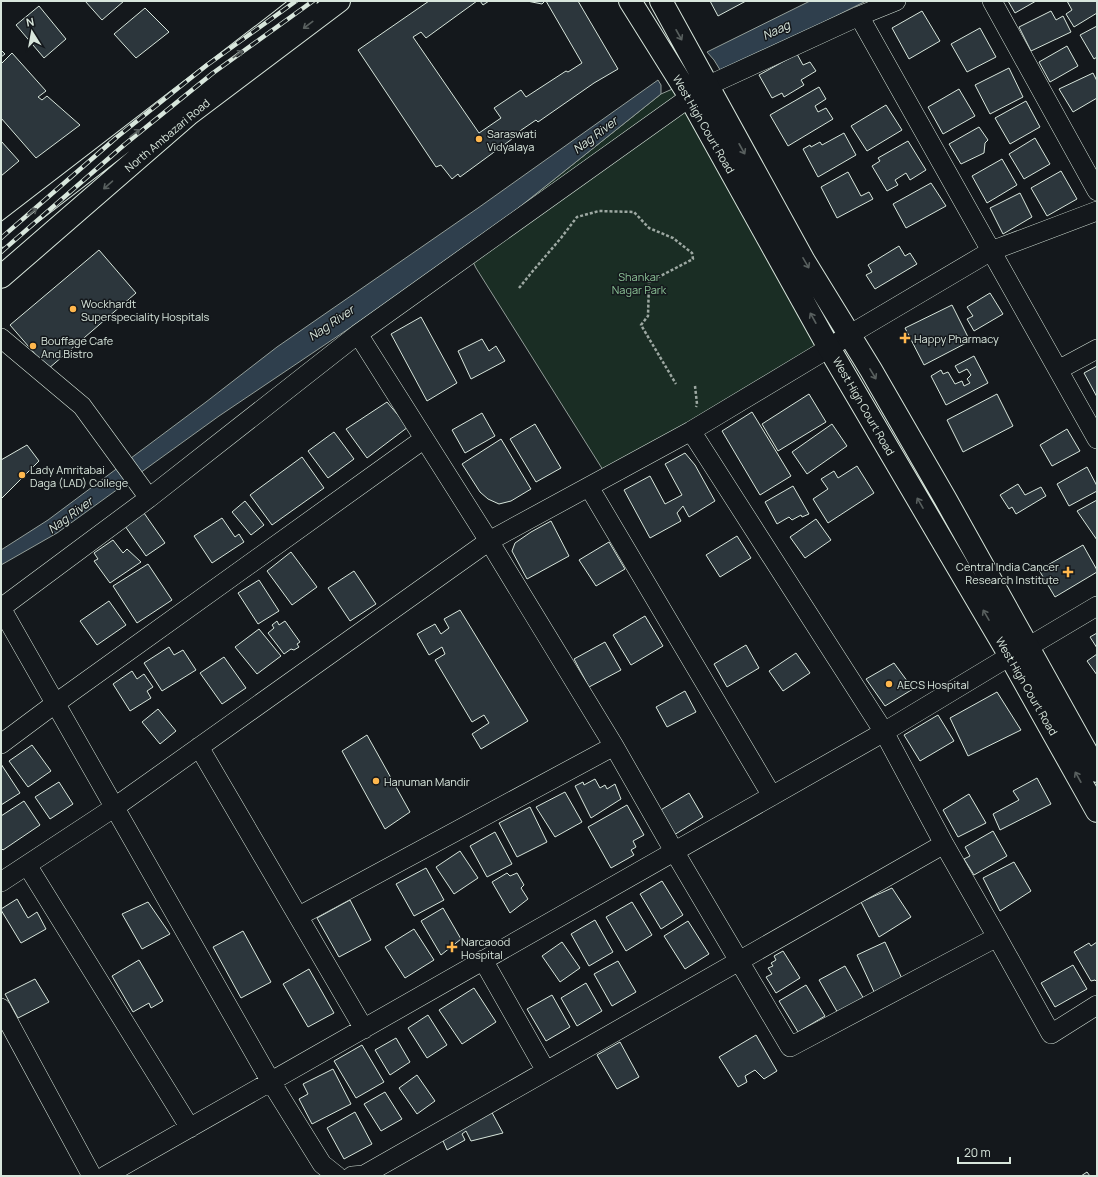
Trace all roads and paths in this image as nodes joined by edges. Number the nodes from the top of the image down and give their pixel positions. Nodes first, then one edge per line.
1 (306, 1) edge
2 (339, 1) edge
3 (630, 1) edge
4 (661, 1) edge
5 (896, 1) edge
6 (992, 1) edge
7 (858, 16) junction
8 (698, 92) junction
9 (1097, 191) edge
10 (1097, 211) edge
11 (1, 236) edge
12 (991, 251) junction
13 (1, 277) edge
14 (519, 288) dead end
15 (358, 334) junction
16 (849, 335) junction
17 (1, 338) edge
18 (830, 348) junction
19 (1097, 349) edge
20 (1058, 370) junction
21 (676, 384) dead end
22 (691, 431) junction
23 (424, 439) junction
24 (1097, 439) edge
25 (589, 487) junction
26 (147, 496) junction
27 (490, 541) junction
28 (1097, 606) edge
29 (1, 608) edge
30 (1019, 651) junction
31 (56, 703) junction
32 (884, 732) junction
33 (1, 744) edge
34 (614, 746) junction
35 (199, 747) junction
36 (1097, 771) edge
37 (772, 796) junction
38 (115, 807) junction
39 (1097, 811) edge
40 (944, 844) junction
41 (674, 851) junction
42 (27, 865) junction
43 (1, 882) edge
44 (299, 916) junction
45 (997, 937) junction
46 (483, 960) junction
47 (739, 962) junction
48 (1097, 1005) edge
49 (1, 1008) edge
50 (364, 1029) junction
51 (546, 1071) junction
52 (271, 1082) junction
53 (190, 1128) junction
54 (92, 1176) edge
55 (105, 1176) edge
56 (337, 1176) edge
57 (352, 1176) edge

11 -> 1 main road, North Ambazari Road
2 -> 13 main road, North Ambazari Road
3 - 8 main road, West High Court Road
4 -> 8 main road, West High Court Road
5 - 7 street
6 - 9 street
7 - 8 street
7 - 12 street
8 - 15 street
8 -> 16 main road, West High Court Road
18 -> 8 main road, West High Court Road
10 - 12 street
12 - 16 street
12 - 20 street
14 - 21 path
15 - 23 street
15 - 26 street
16 - 18 street
16 -> 30 main road, West High Court Road
17 - 26 street
18 - 22 street
30 -> 18 main road, West High Court Road
19 - 20 street
20 - 24 street
22 - 25 street
22 - 32 street
23 - 27 street
23 - 31 street
25 - 27 street
25 - 37 street
26 - 29 street
27 - 34 street
27 - 35 street
28 - 30 street
29 - 31 street
30 - 32 street
30 - 36 main road, West High Court Road
39 -> 30 main road, West High Court Road
31 - 33 street
31 - 38 street
32 - 37 street
32 - 40 street
34 - 41 street
34 - 44 street
35 - 38 street
35 - 44 street
37 - 41 street
38 - 42 street
38 - 52 street
40 - 45 street
40 - 47 street
41 - 46 street
41 - 47 street
42 - 43 street
42 - 53 street
44 - 50 street
45 - 47 street
45 - 48 street
46 - 50 street
46 - 51 street
47 - 51 street
49 - 54 street
50 - 52 street
51 - 57 street
52 - 53 street
52 - 56 street
53 - 55 street

